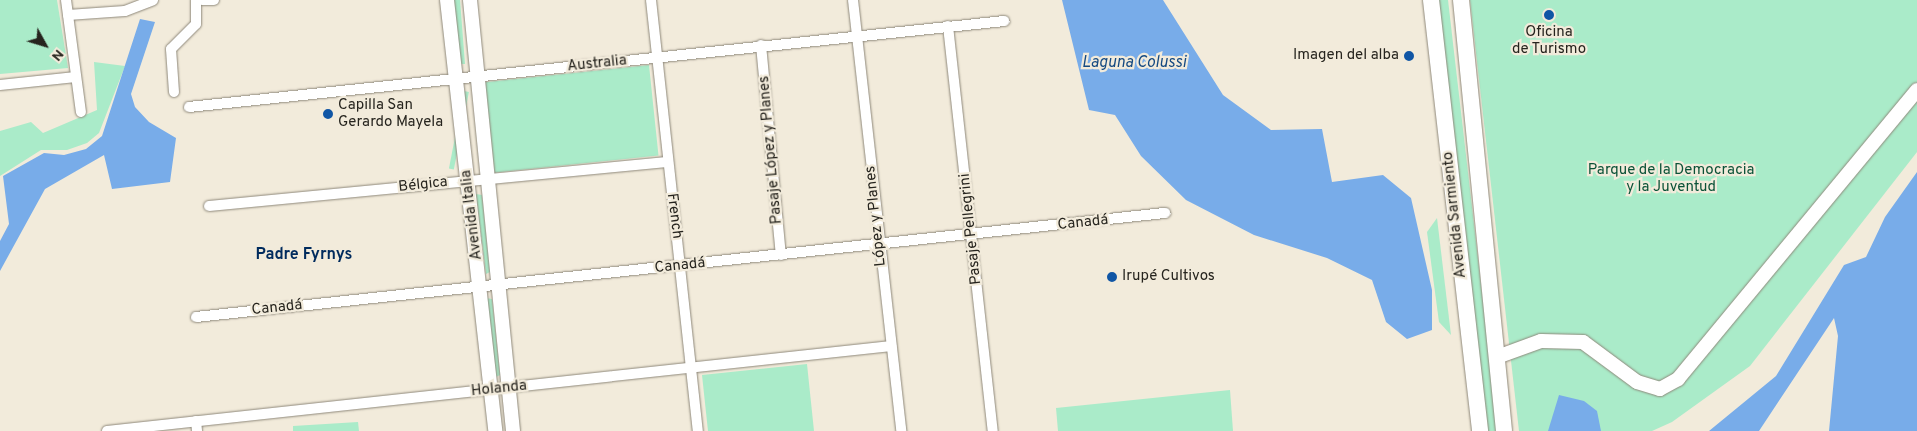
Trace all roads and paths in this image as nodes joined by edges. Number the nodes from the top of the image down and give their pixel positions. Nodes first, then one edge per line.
1 (66, 0) edge
2 (153, 0) edge
3 (196, 0) edge
4 (202, 0) edge
5 (214, 0) edge
6 (447, 0) edge
7 (470, 0) edge
8 (651, 0) edge
9 (853, 0) edge
10 (1432, 0) edge
11 (1461, 0) edge
12 (68, 15) junction
13 (1004, 21) dead end
14 (948, 26) junction
15 (857, 35) junction
16 (761, 45) junction
17 (657, 58) junction
18 (76, 77) junction
19 (456, 77) junction
20 (478, 77) junction
21 (0, 85) edge
22 (1917, 90) edge
23 (174, 92) dead end
24 (189, 107) dead end
25 (81, 112) dead end
26 (668, 162) junction
27 (489, 179) junction
28 (468, 181) junction
29 (209, 206) dead end
30 (1165, 213) dead end
31 (972, 235) junction
32 (879, 243) junction
33 (781, 255) junction
34 (681, 267) junction
35 (498, 283) junction
36 (480, 285) junction
37 (196, 317) dead end
38 (891, 346) junction
39 (1496, 357) junction
40 (691, 367) junction
41 (508, 388) junction
42 (490, 390) junction
43 (196, 426) edge
44 (107, 431) edge
45 (495, 431) edge
46 (513, 431) edge
47 (698, 431) edge
48 (901, 431) edge
49 (993, 431) edge
50 (1480, 431) edge
51 (1504, 431) edge

1 - 12 street
2 - 12 street
3 - 23 street
4 - 5 street
6 - 19 main road, Avenida Italia
7 - 20 main road, Avenida Italia
8 - 17 street, French
9 - 15 street, López y Planes
10 - 50 main road, Avenida Sarmiento
11 - 39 main road, Avenida Sarmiento
12 - 18 street
13 - 14 street, Australia
14 - 15 street, Australia
14 - 31 street, Pasaje Pellegrini
15 - 16 street, Australia
15 - 32 street, López y Planes
16 - 17 street, Australia
16 - 33 street, Pasaje López y Planes
17 - 20 street, Australia
17 - 26 street, French
18 - 21 street
18 - 25 street
19 - 20 street, Australia
19 - 24 street, Australia
19 - 28 main road, Avenida Italia
20 - 27 main road, Avenida Italia
22 - 39 main road
26 - 27 street, Bélgica
26 - 34 street, French
27 - 28 street, Bélgica
27 - 35 main road, Avenida Italia
28 - 29 street, Bélgica
28 - 36 main road, Avenida Italia
30 - 31 street, Canadá
31 - 32 street, Canadá
31 - 49 street, Pasaje Pellegrini
32 - 33 street, Canadá
32 - 38 street, López y Planes
33 - 34 street, Canadá
34 - 35 street, Canadá
34 - 40 street, French
35 - 36 street, Canadá
35 - 41 main road, Avenida Italia
36 - 37 street, Canadá
36 - 42 main road, Avenida Italia
38 - 40 street, Holanda
38 - 48 street, López y Planes
39 - 51 main road, Avenida Sarmiento
40 - 41 street, Holanda
40 - 47 street, French
41 - 42 street, Holanda
41 - 46 main road, Avenida Italia
42 - 43 street, Holanda
42 - 45 main road, Avenida Italia
43 - 44 street, Holanda

